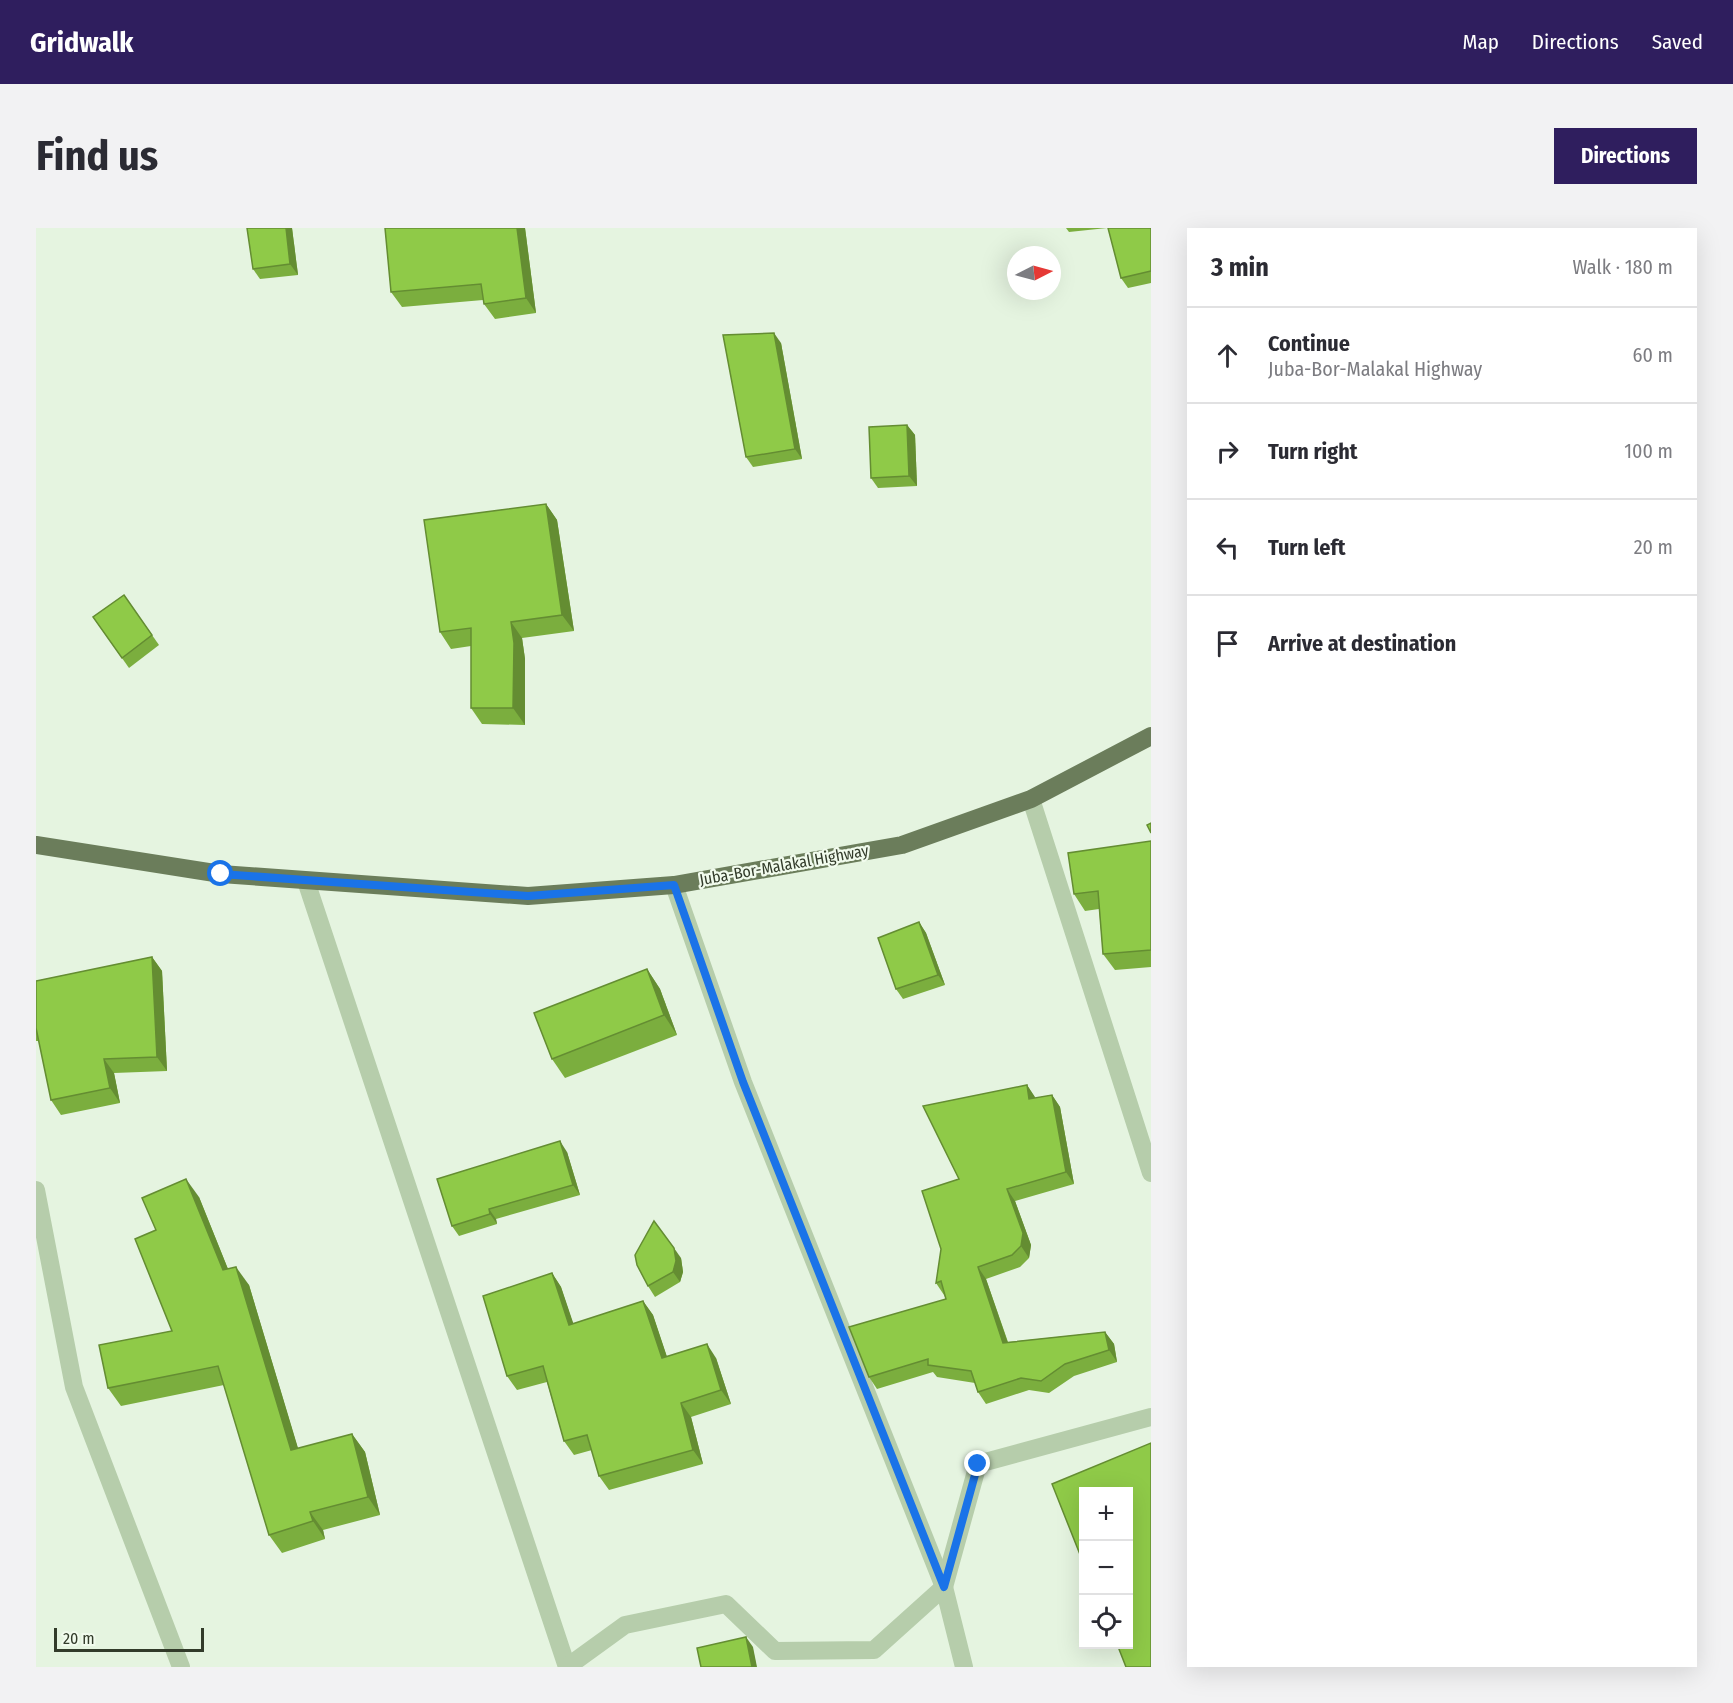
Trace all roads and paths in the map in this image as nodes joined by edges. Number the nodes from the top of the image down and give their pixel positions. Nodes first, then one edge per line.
1 (1151, 736) edge
2 (1031, 799) junction
3 (36, 845) edge
4 (306, 881) junction
5 (674, 885) junction
6 (1151, 1173) edge
7 (36, 1190) edge
8 (1151, 1417) edge
9 (944, 1587) junction
10 (182, 1667) edge
11 (567, 1667) edge
12 (964, 1667) edge

1 - 2 main road, Juba-Bor-Malakal Highway
2 - 5 main road, Juba-Bor-Malakal Highway
2 - 6 street
3 - 4 main road, Juba-Bor-Malakal Highway
4 - 5 main road, Juba-Bor-Malakal Highway
4 - 11 street
5 - 9 street
7 - 10 street
8 - 9 street
9 - 11 street
9 - 12 street

